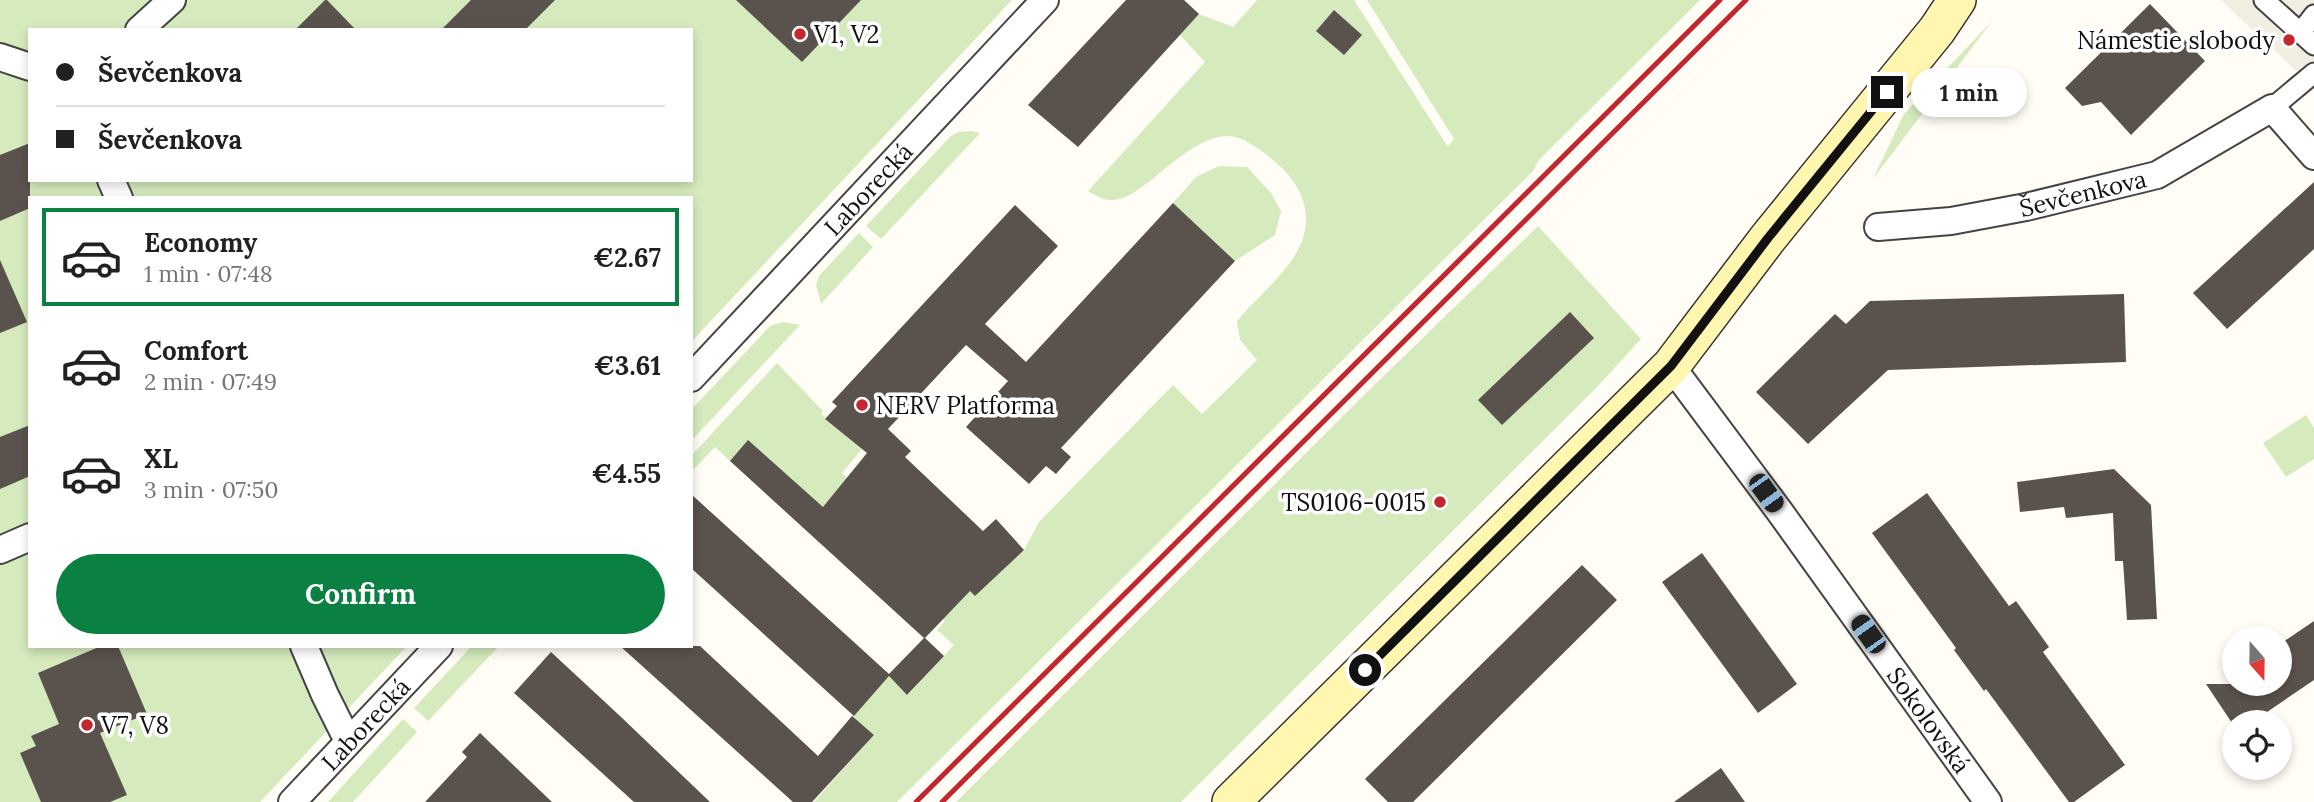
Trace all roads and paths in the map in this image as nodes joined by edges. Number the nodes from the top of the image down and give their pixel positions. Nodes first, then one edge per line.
1 (172, 0) edge
2 (1045, 0) edge
3 (1957, 0) edge
4 (2263, 0) edge
5 (2314, 15) edge
6 (141, 28) edge
7 (2309, 36) edge
8 (0, 57) edge
9 (28, 66) edge
10 (2314, 73) edge
11 (2272, 108) junction
12 (2314, 156) edge
13 (1878, 227) dead end
14 (1671, 366) junction
15 (693, 376) edge
16 (28, 538) edge
17 (0, 550) edge
18 (305, 648) edge
19 (437, 648) edge
20 (348, 741) junction
21 (292, 802) edge
22 (1231, 802) edge
23 (1989, 802) edge

1 - 6 street
2 - 15 street, Laborecká
3 - 14 main road
4 - 7 street
5 - 7 street
8 - 9 street
10 - 11 street
11 - 12 street
11 - 13 street, Ševčenkova
14 - 22 main road
14 - 23 street, Sokolovská
16 - 17 street
18 - 20 street
19 - 20 street, Laborecká
20 - 21 street, Laborecká

